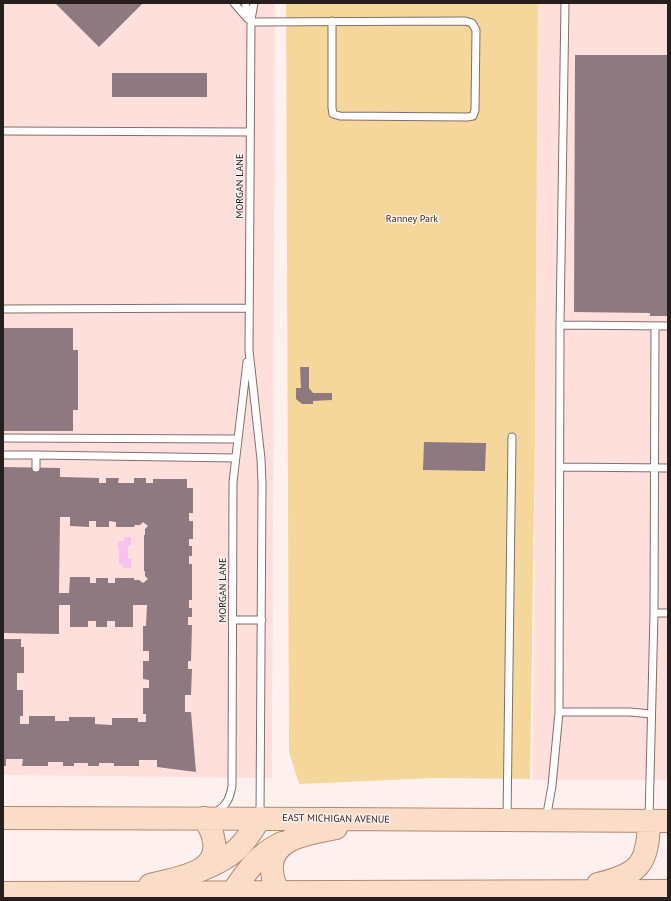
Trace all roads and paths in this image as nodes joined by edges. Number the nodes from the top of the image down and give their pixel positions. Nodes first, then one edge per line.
1 (234, 3) edge
2 (245, 3) edge
3 (254, 3) edge
4 (566, 3) edge
5 (332, 21) junction
6 (251, 22) junction
7 (3, 131) edge
8 (250, 132) junction
9 (249, 308) junction
10 (3, 309) edge
11 (560, 324) junction
12 (655, 326) junction
13 (668, 326) edge
14 (249, 350) junction
15 (512, 437) dead end
16 (3, 438) edge
17 (238, 439) junction
18 (3, 455) edge
19 (36, 455) junction
20 (235, 458) junction
21 (560, 467) junction
22 (36, 468) dead end
23 (655, 468) junction
24 (668, 468) edge
25 (654, 613) junction
26 (668, 613) edge
27 (233, 620) junction
28 (262, 620) junction
29 (559, 712) junction
30 (651, 714) junction
31 (3, 818) edge
32 (204, 818) junction
33 (260, 818) junction
34 (378, 820) junction
35 (546, 821) junction
36 (659, 821) edge
37 (507, 822) junction
38 (290, 840) junction
39 (200, 870) junction
40 (573, 891) junction
41 (232, 892) junction
42 (3, 893) edge
43 (123, 893) junction
44 (281, 893) junction
45 (667, 893) edge

1 - 6 lane
2 - 6 lane, MORGAN LANE
3 - 6 lane
4 - 11 lane
5 - 5 lane
5 - 6 lane
6 - 8 lane, MORGAN LANE
7 - 8 lane
8 - 9 lane, MORGAN LANE
9 - 10 lane
9 - 14 lane, MORGAN LANE
11 - 12 lane
11 - 21 lane
12 - 13 lane
12 - 23 lane
14 - 17 lane, MORGAN LANE
14 - 28 lane, MORGAN LANE
15 - 37 lane
16 - 17 lane
17 - 20 lane, MORGAN LANE
18 - 19 lane
19 - 20 lane
19 - 22 lane
20 - 27 lane, MORGAN LANE
21 - 23 lane
21 - 29 lane
23 - 24 lane
23 - 25 lane
25 - 26 lane
25 - 30 lane
27 - 28 lane
27 - 32 lane, MORGAN LANE
28 - 33 lane, MORGAN LANE
29 - 30 lane
29 - 35 lane
30 - 36 lane
31 - 32 main road, EAST MICHIGAN AVENUE
32 - 33 main road, EAST MICHIGAN AVENUE
32 - 39 main road
33 - 34 main road, EAST MICHIGAN AVENUE
33 - 39 main road
34 - 37 main road, EAST MICHIGAN AVENUE
34 - 38 main road
35 - 36 main road, EAST MICHIGAN AVENUE
35 - 37 main road, EAST MICHIGAN AVENUE
36 - 40 main road
38 - 41 main road
38 - 44 main road
39 - 43 main road
40 - 44 main road
40 - 45 main road
41 - 43 main road
41 - 44 main road
42 - 43 main road

